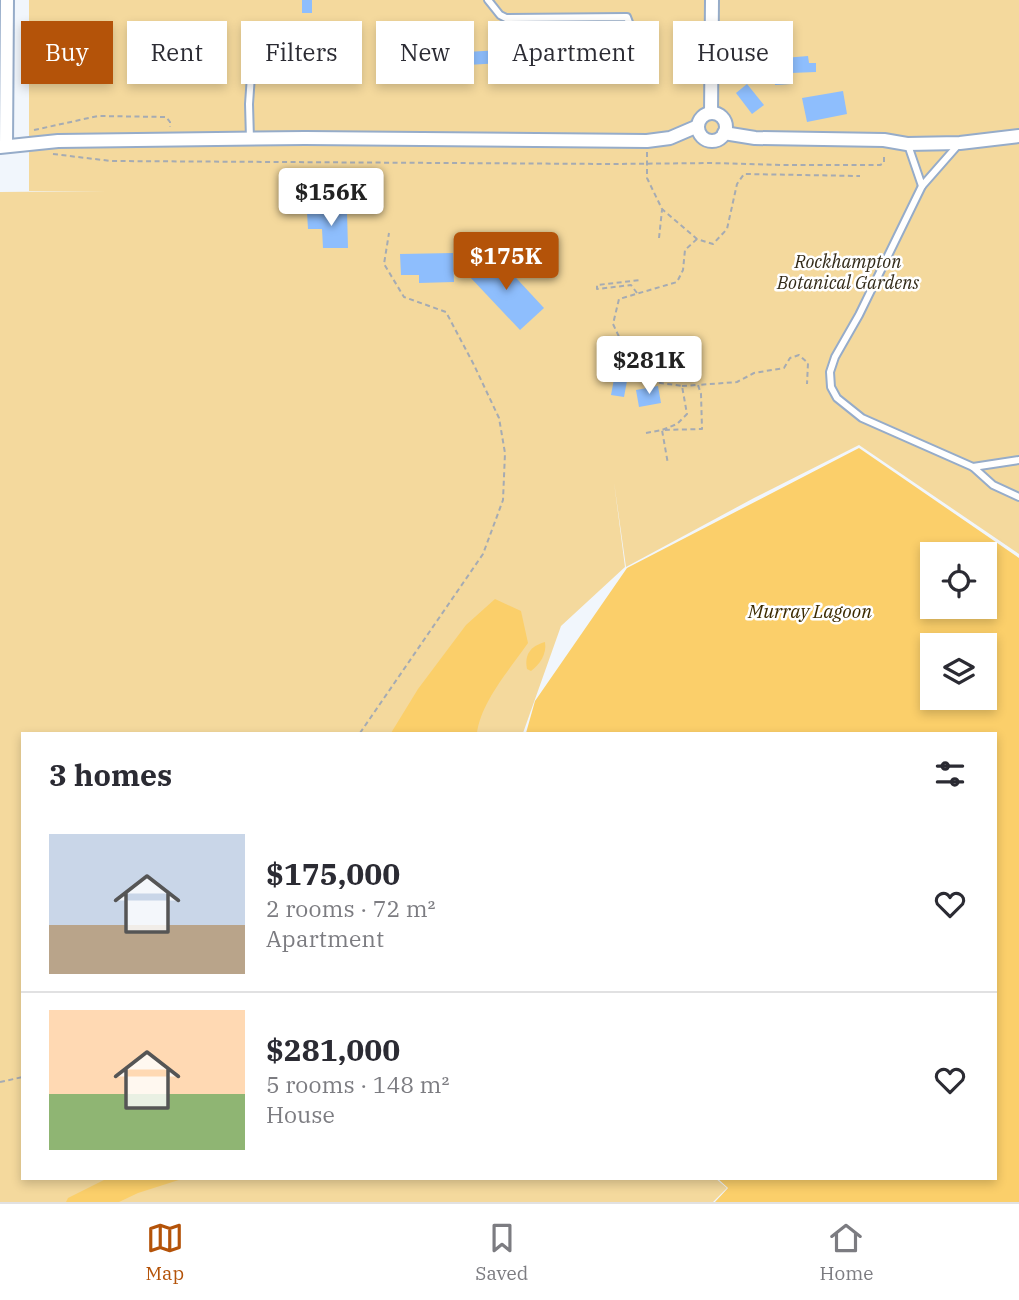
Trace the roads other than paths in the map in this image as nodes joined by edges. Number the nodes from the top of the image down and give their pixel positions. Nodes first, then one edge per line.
1 (7, 0) edge
2 (488, 0) edge
3 (712, 0) edge
4 (628, 21) edge
5 (251, 84) edge
6 (711, 113) junction
7 (698, 127) junction
8 (724, 133) junction
9 (1019, 136) edge
10 (250, 139) junction
11 (960, 143) junction
12 (907, 144) junction
13 (3, 146) edge
14 (922, 186) junction
15 (1019, 460) edge
16 (974, 467) junction
17 (1019, 497) edge

1 - 13 street
2 - 4 lane
3 - 6 street
5 - 10 lane
6 - 7 street
6 - 8 street
7 - 8 street
7 - 10 street
8 - 12 street
9 - 11 street
10 - 13 street
11 - 12 street
11 - 14 lane
12 - 14 lane
14 - 16 lane
15 - 16 lane
16 - 17 lane

